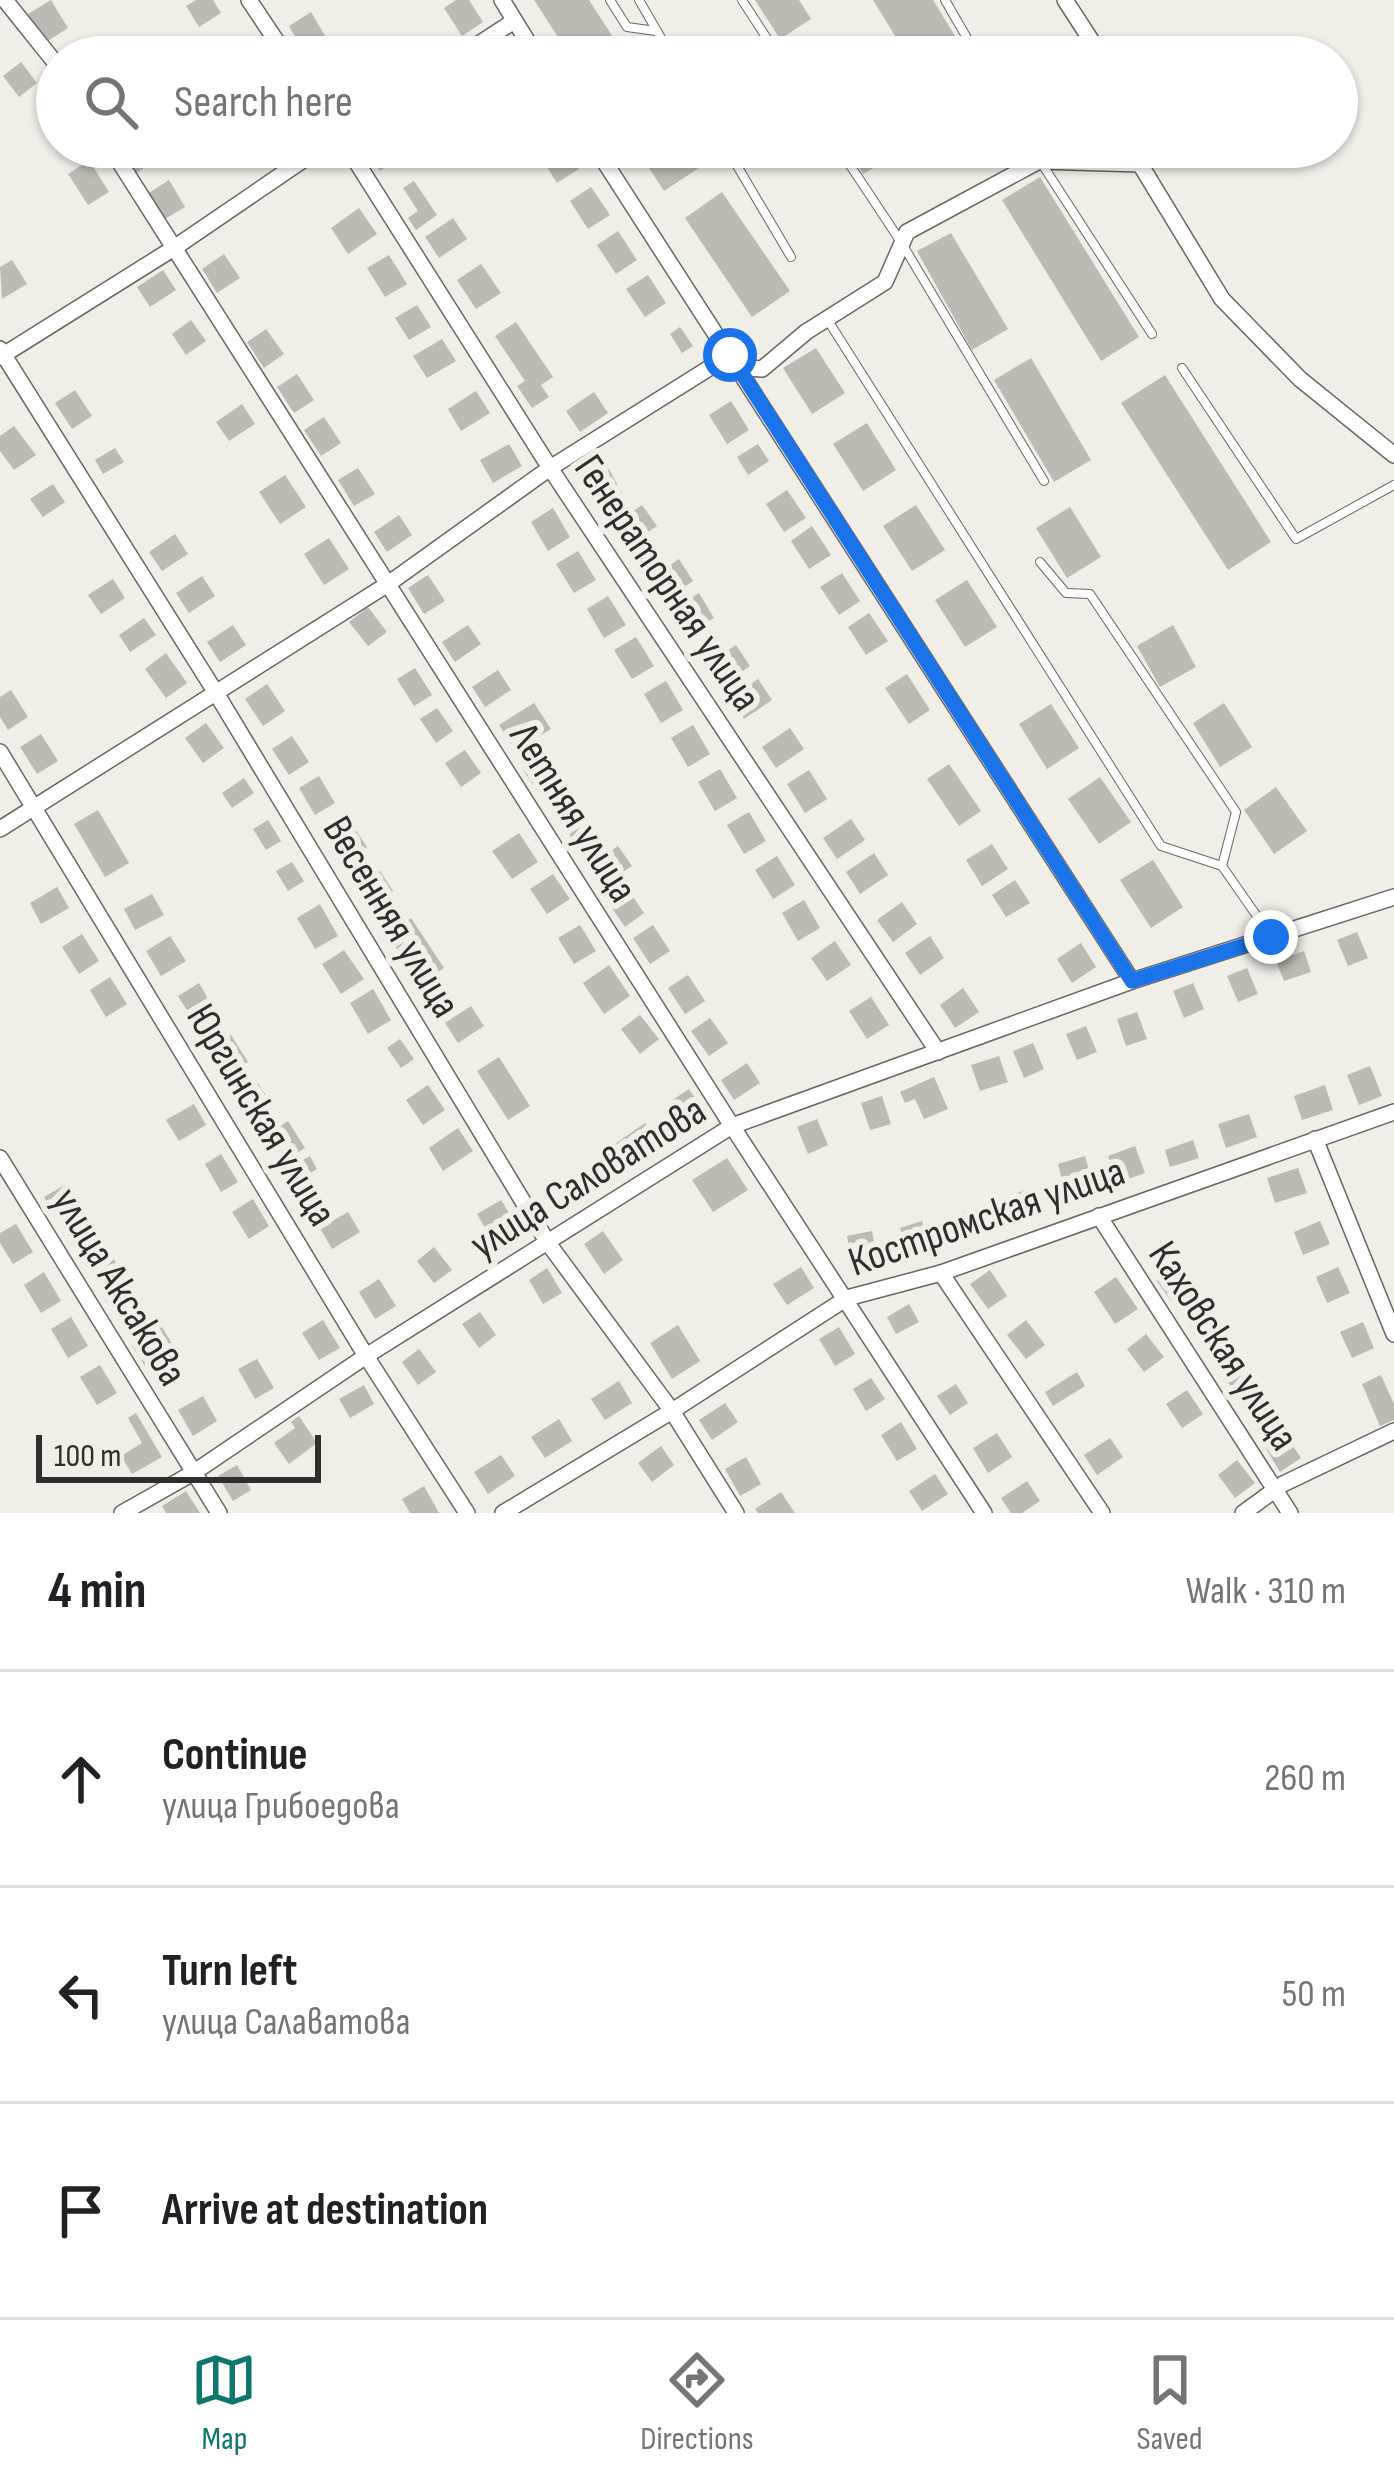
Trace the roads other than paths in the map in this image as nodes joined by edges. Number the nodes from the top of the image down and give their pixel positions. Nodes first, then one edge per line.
1 (4, 0) edge
2 (249, 0) edge
3 (502, 0) edge
4 (610, 0) edge
5 (639, 0) edge
6 (742, 0) edge
7 (945, 0) edge
8 (1065, 0) edge
9 (514, 21) junction
10 (657, 32) junction
11 (273, 36) edge
12 (491, 36) edge
13 (524, 36) edge
14 (659, 36) edge
15 (765, 36) edge
16 (966, 36) edge
17 (1088, 36) edge
18 (36, 39) edge
19 (124, 168) edge
20 (291, 168) edge
21 (360, 168) edge
22 (610, 168) edge
23 (738, 168) edge
24 (852, 168) edge
25 (1012, 168) edge
26 (1044, 168) edge
27 (1144, 168) edge
28 (901, 242) junction
29 (175, 248) junction
30 (790, 257) dead end
31 (826, 319) junction
32 (1152, 334) dead end
33 (1, 354) edge
34 (730, 355) junction
35 (1182, 368) dead end
36 (1394, 454) edge
37 (550, 468) junction
38 (1044, 481) dead end
39 (1394, 485) edge
40 (1040, 562) dead end
41 (388, 584) junction
42 (216, 692) junction
43 (0, 752) edge
44 (36, 806) junction
45 (0, 829) edge
46 (1222, 866) junction
47 (1394, 898) edge
48 (1271, 937) junction
49 (1132, 981) junction
50 (938, 1052) junction
51 (1394, 1112) edge
52 (732, 1126) junction
53 (1315, 1139) junction
54 (0, 1157) edge
55 (1099, 1216) junction
56 (548, 1243) junction
57 (941, 1273) junction
58 (847, 1298) junction
59 (1394, 1334) edge
60 (367, 1356) junction
61 (672, 1411) junction
62 (1394, 1431) edge
63 (193, 1472) junction
64 (1276, 1490) junction
65 (122, 1513) edge
66 (219, 1513) edge
67 (466, 1513) edge
68 (503, 1513) edge
69 (736, 1513) edge
70 (984, 1513) edge
71 (1102, 1513) edge
72 (1243, 1513) edge
73 (1291, 1513) edge

1 - 18 street
2 - 11 street
3 - 9 street
4 - 10 lane
5 - 10 lane
6 - 15 lane
7 - 16 lane
8 - 17 street
9 - 12 street
9 - 13 street
10 - 14 lane
19 - 29 street, Летняя улица
20 - 29 street
21 - 37 street, Генераторная улица
22 - 34 street
23 - 30 lane
24 - 28 lane
25 - 28 street
26 - 32 lane
27 - 36 street
28 - 31 street
28 - 38 lane
29 - 33 street
29 - 41 street, Летняя улица
31 - 34 street
31 - 46 lane
33 - 42 street, Весенняя улица
34 - 37 street
34 - 49 street
35 - 39 lane
37 - 41 street
37 - 50 street, Генераторная улица
40 - 46 lane
41 - 42 street
41 - 52 street, Летняя улица
42 - 44 street
42 - 56 street, Весенняя улица
43 - 44 street, Юргинская улица
44 - 45 street
44 - 60 street, Юргинская улица
46 - 48 lane
47 - 48 street, улица Саловатова
48 - 49 street, улица Саловатова
49 - 50 street, улица Саловатова
50 - 52 street, улица Саловатова
51 - 53 street, Костромская улица
52 - 56 street, улица Саловатова
52 - 58 street, Летняя улица
53 - 55 street, Костромская улица
53 - 59 street
54 - 63 street, улица Аксакова
55 - 57 street, Костромская улица
55 - 64 street, Каховская улица
56 - 60 street, улица Саловатова
56 - 61 street, Весенняя улица
57 - 58 street, Костромская улица
57 - 71 street
58 - 61 street, Костромская улица
58 - 70 street, Летняя улица
60 - 63 street, улица Саловатова
60 - 67 street, Юргинская улица
61 - 68 street, Костромская улица
61 - 69 street, Весенняя улица
62 - 64 street
63 - 65 street, улица Саловатова
63 - 66 street, улица Аксакова
64 - 72 street
64 - 73 street, Каховская улица

